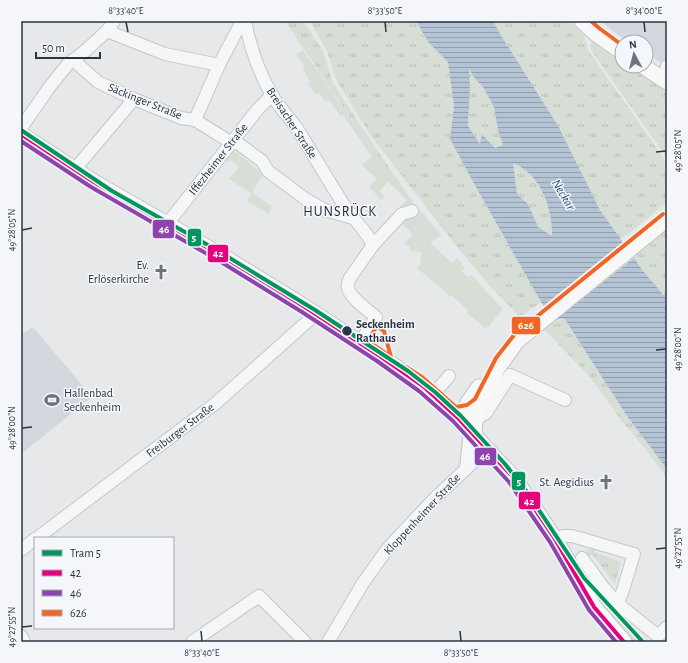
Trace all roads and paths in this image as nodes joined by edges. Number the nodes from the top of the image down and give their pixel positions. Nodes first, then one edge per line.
1 (114, 21) edge
2 (244, 21) edge
3 (582, 21) edge
4 (107, 31) junction
5 (614, 46) edge
6 (73, 60) junction
7 (219, 66) junction
8 (654, 71) edge
9 (666, 76) edge
10 (272, 95) junction
11 (134, 99) junction
12 (195, 120) junction
13 (21, 128) edge
14 (21, 134) edge
15 (233, 142) junction
16 (75, 169) junction
17 (412, 211) dead end
18 (353, 218) junction
19 (667, 219) edge
20 (167, 224) junction
21 (373, 245) junction
22 (313, 312) junction
23 (360, 342) junction
24 (450, 376) dead end
25 (565, 400) dead end
26 (480, 404) junction
27 (448, 408) junction
28 (473, 428) junction
29 (487, 449) junction
30 (466, 468) junction
31 (39, 537) edge
32 (555, 539) junction
33 (34, 540) edge
34 (587, 541) junction
35 (21, 550) edge
36 (576, 560) junction
37 (616, 604) junction
38 (667, 627) edge
39 (21, 636) edge
40 (24, 642) edge
41 (192, 642) edge
42 (305, 642) edge
43 (328, 642) edge
44 (624, 642) edge

1 - 4 street
2 - 7 street
2 - 10 street, Breisacher Straße
3 - 5 main road
4 - 6 street
4 - 7 street
6 - 11 street, Säckinger Straße
6 - 13 street
7 - 12 street
8 - 9 main road
10 - 15 street, Iffezheimer Straße
10 - 18 street, Breisacher Straße
11 - 12 street, Säckinger Straße
11 - 16 street
12 - 15 street, Säckinger Straße
14 - 16 main road
15 - 18 street, Säckinger Straße
15 - 20 street, Iffezheimer Straße
16 - 20 main road
17 - 21 street
18 - 21 street
19 - 26 main road
20 - 22 main road
21 - 23 street
22 - 23 main road
22 - 31 street, Freiburger Straße
23 - 27 main road
24 - 27 street
25 - 26 street
26 - 27 main road
26 - 27 main road
26 - 28 main road
27 - 28 main road
28 - 29 main road
28 - 30 street, Kloppenheimer Straße
29 - 30 street, Kloppenheimer Straße
29 - 32 main road
30 - 43 street, Kloppenheimer Straße
32 - 34 street
32 - 36 main road
33 - 35 street, Freiburger Straße
34 - 36 street
34 - 37 street
36 - 37 street
36 - 44 main road
37 - 38 street
39 - 40 street
41 - 42 street

